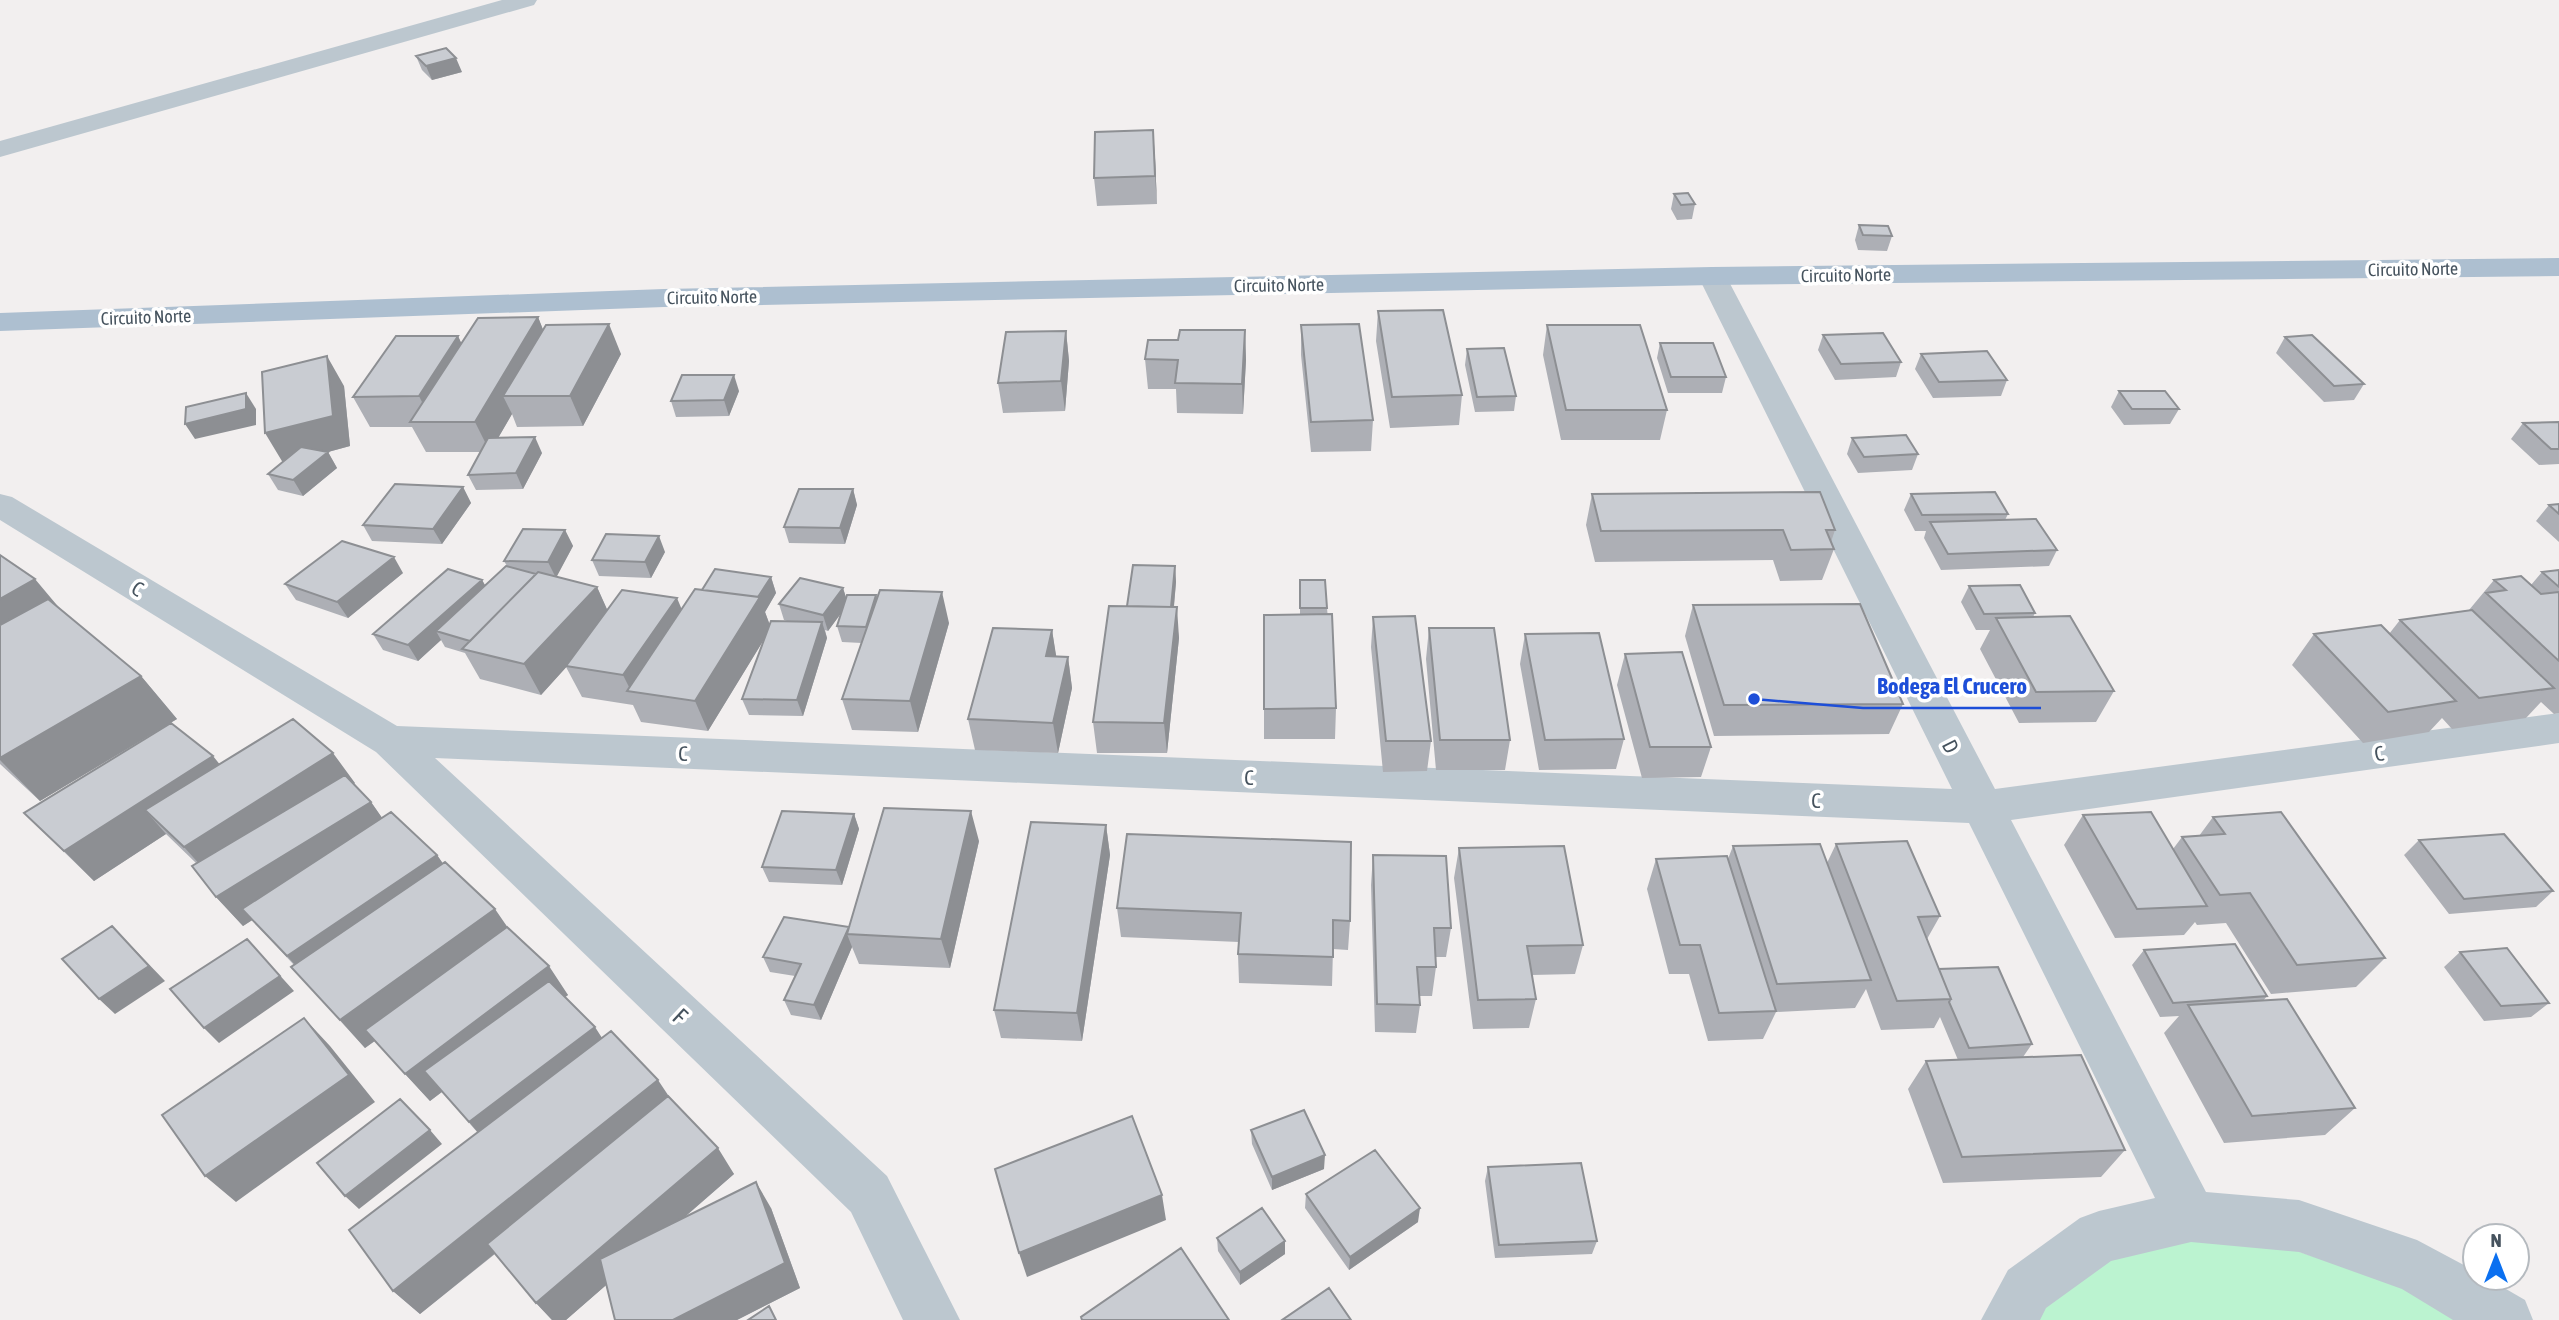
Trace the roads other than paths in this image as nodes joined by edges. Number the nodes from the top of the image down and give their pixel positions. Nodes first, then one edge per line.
1 (520, 0) edge
2 (526, 0) edge
3 (0, 131) edge
4 (0, 149) edge
5 (2559, 267) edge
6 (1712, 276) junction
7 (0, 322) edge
8 (0, 505) edge
9 (2559, 728) edge
10 (390, 741) junction
11 (1982, 807) junction
12 (2191, 1216) junction
13 (932, 1320) edge
14 (2009, 1320) edge
15 (2505, 1320) edge

1 - 3 street
2 - 4 street
5 - 6 main road, Circuito Norte
6 - 7 main road, Circuito Norte
6 - 11 street, D
8 - 10 street, C
9 - 11 street, C
10 - 11 street, C
10 - 13 street, F
11 - 12 street, D
12 - 14 street
12 - 15 street

